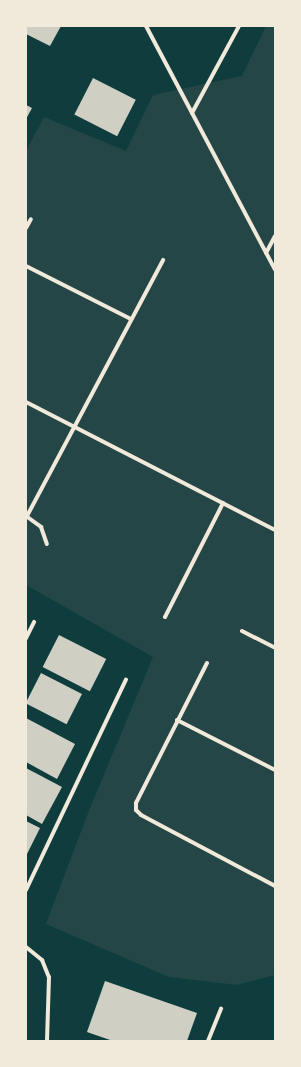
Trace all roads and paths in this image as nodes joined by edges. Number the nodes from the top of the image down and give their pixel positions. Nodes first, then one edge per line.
1 (146, 26) edge
2 (239, 26) edge
3 (192, 112) junction
4 (31, 219) dead end
5 (26, 228) edge
6 (275, 236) edge
7 (266, 253) junction
8 (163, 260) dead end
9 (26, 266) edge
10 (275, 270) edge
11 (131, 319) junction
12 (26, 402) edge
13 (74, 427) junction
14 (223, 503) junction
15 (26, 516) edge
16 (275, 530) edge
17 (47, 544) dead end
18 (165, 617) dead end
19 (34, 622) dead end
20 (242, 631) dead end
21 (26, 638) edge
22 (275, 648) edge
23 (207, 663) dead end
24 (126, 679) dead end
25 (177, 720) junction
26 (275, 770) edge
27 (275, 886) edge
28 (26, 890) edge
29 (26, 947) edge
30 (221, 1009) dead end
31 (46, 1041) edge
32 (208, 1041) edge

1 - 3 street
2 - 3 street
3 - 7 street
4 - 5 street
6 - 7 street
7 - 10 street
8 - 11 street
9 - 11 street
11 - 13 street
12 - 13 street
13 - 14 street
13 - 15 street
14 - 16 street
14 - 18 street
15 - 17 street
19 - 21 street
20 - 22 street
23 - 25 street
24 - 28 street
25 - 26 street
25 - 27 street
29 - 31 street
30 - 32 street

